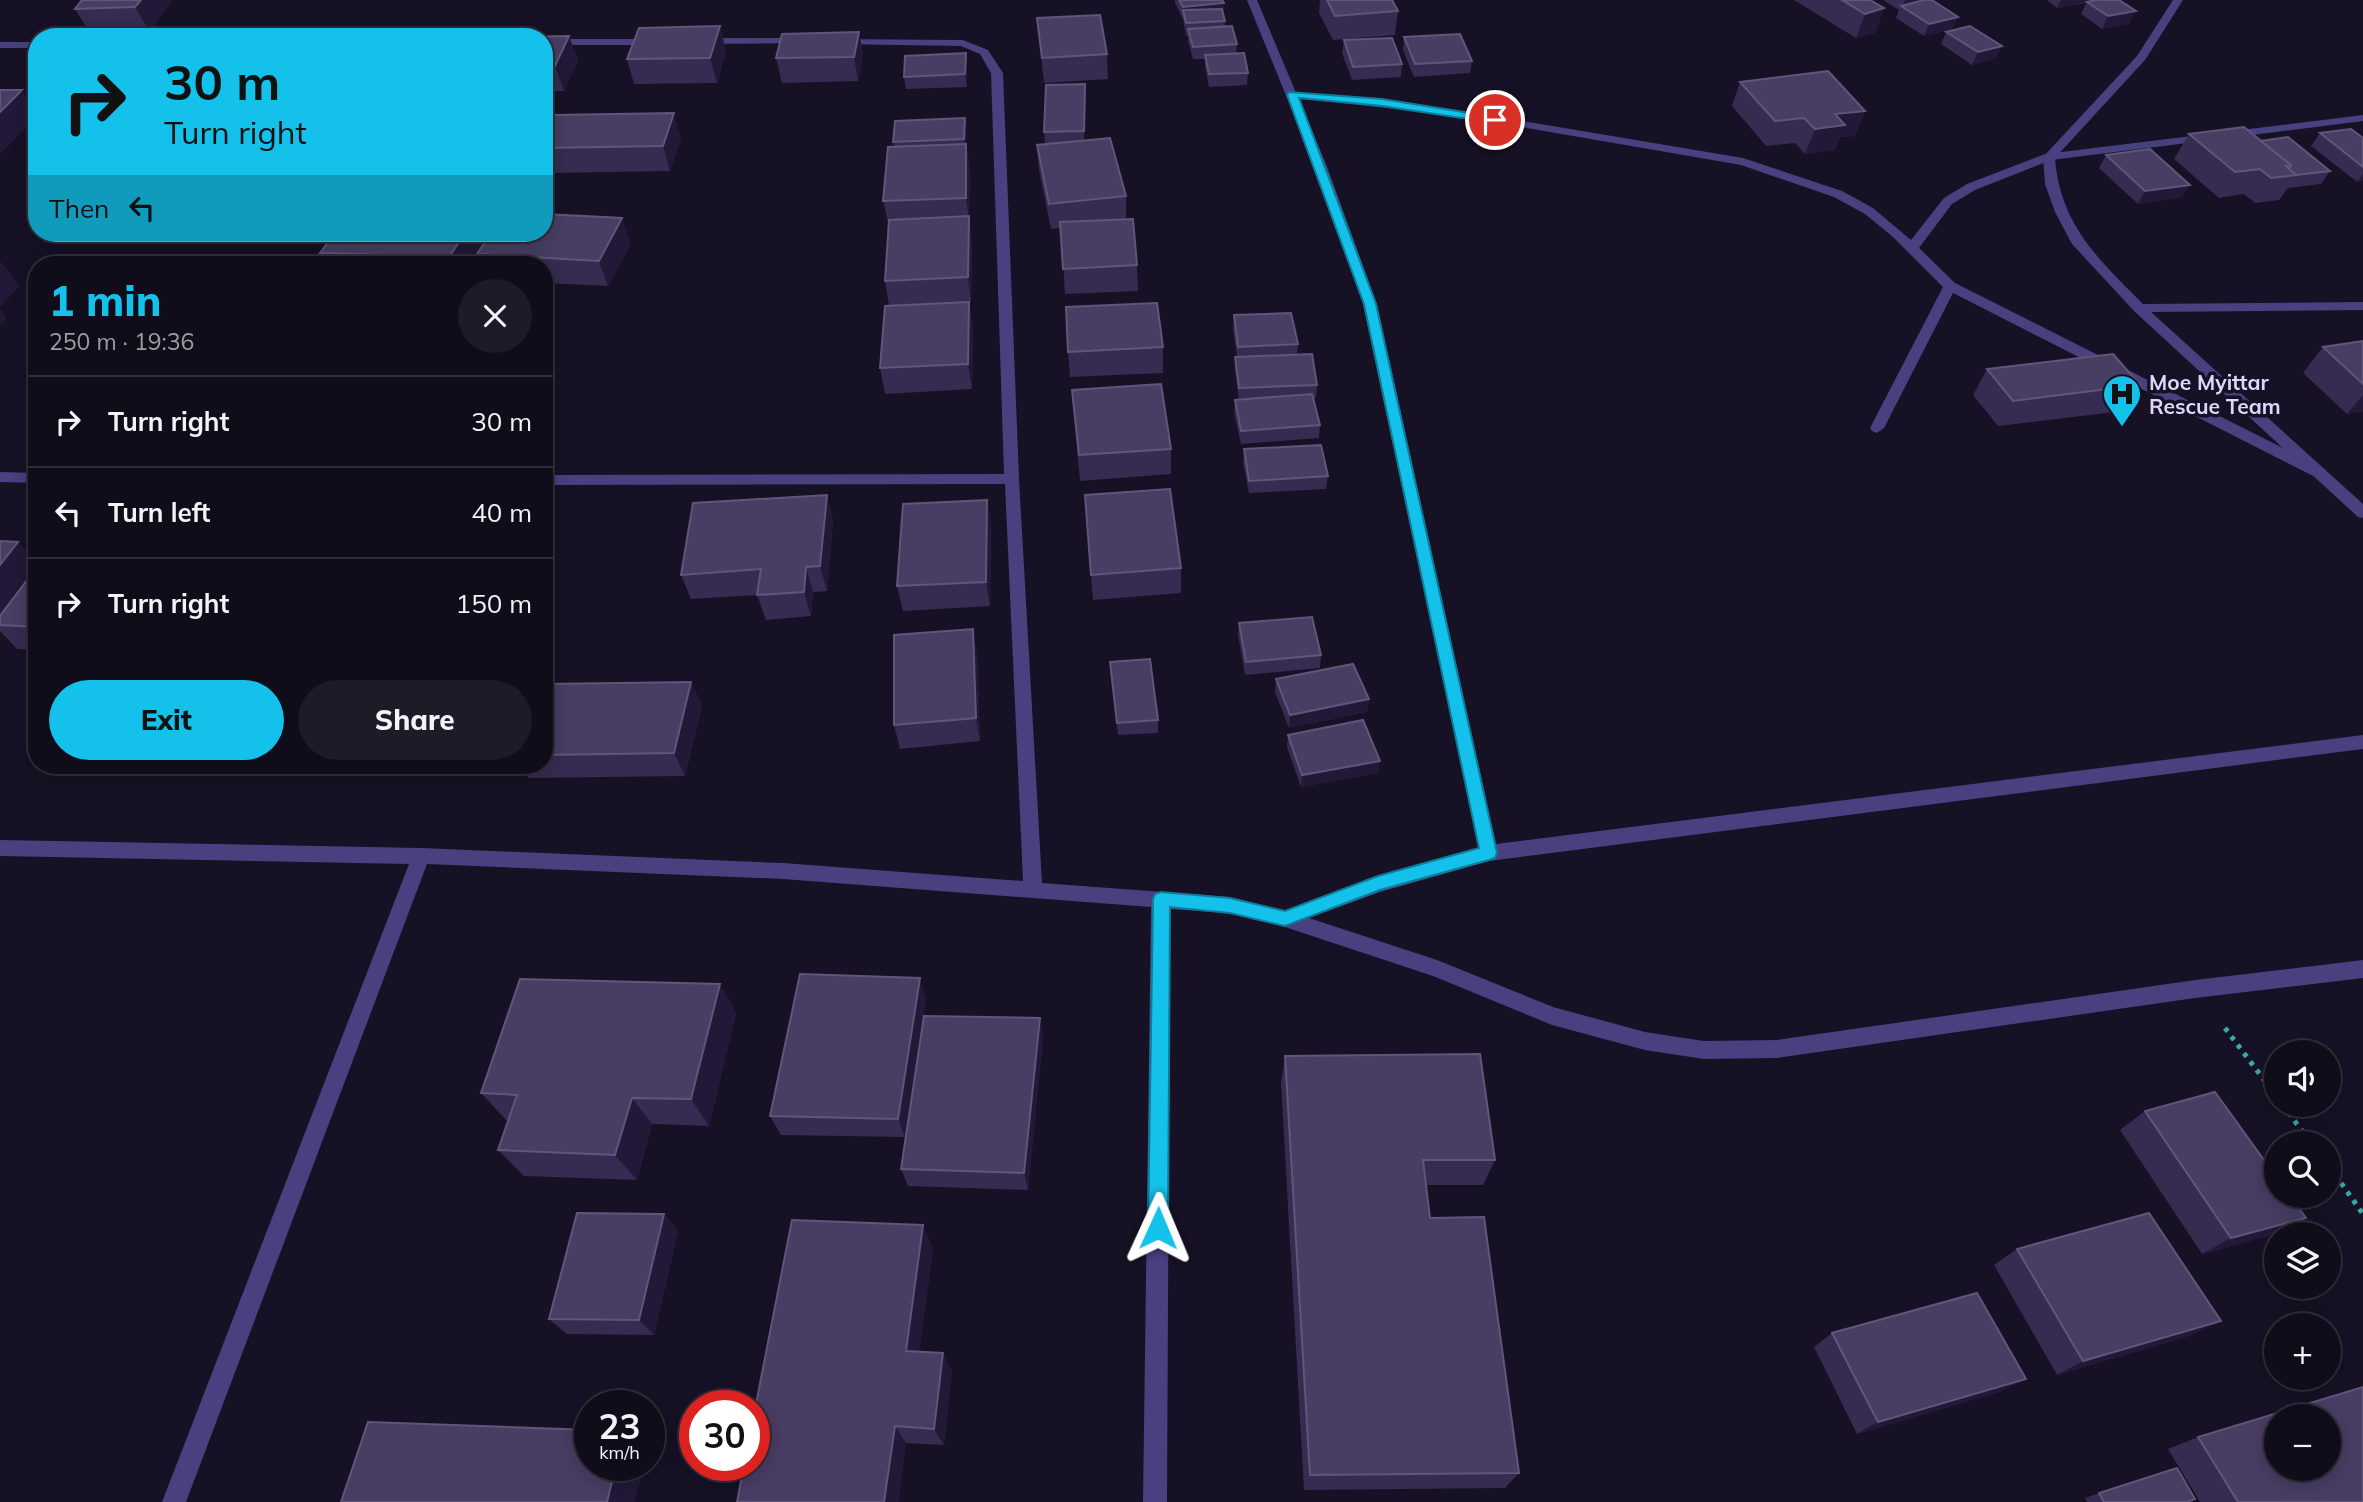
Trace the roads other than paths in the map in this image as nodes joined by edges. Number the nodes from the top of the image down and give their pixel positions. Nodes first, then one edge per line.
1 (1252, 0) edge
2 (2178, 0) edge
3 (553, 42) edge
4 (28, 44) edge
5 (0, 45) edge
6 (1293, 95) junction
7 (2363, 118) edge
8 (2049, 157) junction
9 (1912, 248) junction
10 (1950, 286) junction
11 (2363, 306) edge
12 (2139, 308) junction
13 (1877, 428) dead end
14 (2320, 473) junction
15 (0, 477) edge
16 (28, 478) edge
17 (1012, 479) junction
18 (553, 480) edge
19 (2363, 513) edge
20 (2363, 742) edge
21 (0, 848) edge
22 (1489, 853) junction
23 (421, 856) junction
24 (1032, 889) junction
25 (1161, 899) junction
26 (1285, 919) junction
27 (2363, 969) edge
28 (174, 1502) edge
29 (1156, 1502) edge

1 - 6 street
2 - 8 street
3 - 17 street
4 - 5 street
6 - 9 street
6 - 22 street
7 - 8 street
8 - 9 street
8 - 12 street
9 - 10 street
10 - 13 street
10 - 14 street
11 - 12 street
12 - 14 street
14 - 19 street
15 - 16 street
17 - 18 street
17 - 24 street
20 - 22 street
21 - 23 street
22 - 26 street
23 - 24 street
23 - 28 street
24 - 25 street
25 - 26 street
25 - 29 street
26 - 27 street

